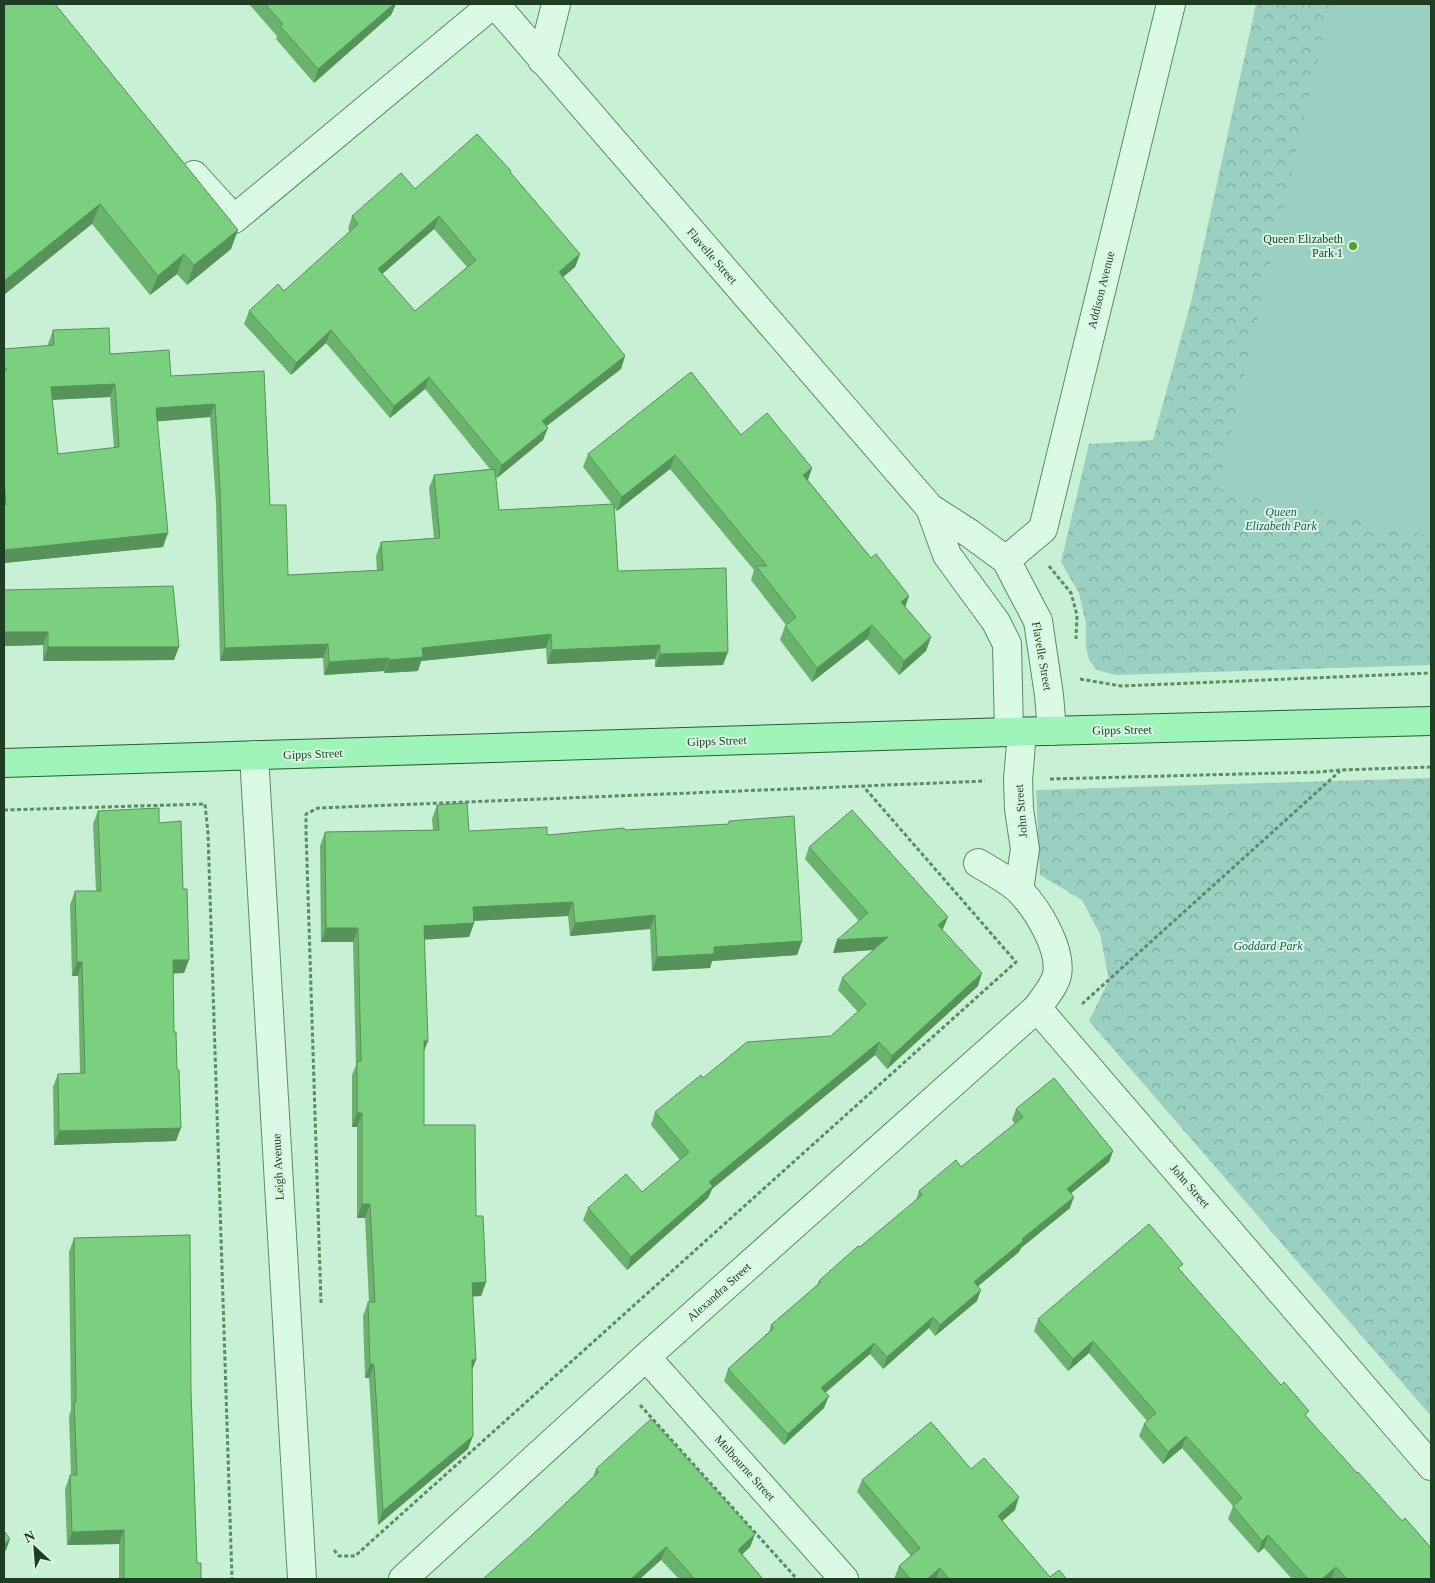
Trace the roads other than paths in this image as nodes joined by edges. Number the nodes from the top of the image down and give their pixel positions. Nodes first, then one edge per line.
1 (494, 4) edge
2 (556, 4) edge
3 (1171, 4) edge
4 (542, 60) junction
5 (194, 175) edge
6 (930, 508) junction
7 (1006, 560) junction
8 (1431, 721) edge
9 (1052, 731) junction
10 (1016, 732) junction
11 (254, 755) junction
12 (4, 763) edge
13 (978, 863) dead end
14 (1019, 890) junction
15 (1037, 1008) junction
16 (646, 1357) junction
17 (1431, 1466) edge
18 (302, 1579) edge
19 (403, 1579) edge
20 (844, 1579) edge

1 - 4 street, Flavelle Street
1 - 5 street
2 - 4 street
3 - 7 street, Addison Avenue
4 - 6 street, Flavelle Street
6 - 7 street, Flavelle Street
6 - 10 street, Flavelle Street
7 - 9 street, Flavelle Street
8 - 9 main road, Gipps Street
9 - 10 main road, Gipps Street
10 - 11 main road, Gipps Street
10 - 14 street, John Street
11 - 12 main road, Gipps Street
11 - 18 street, Leigh Avenue
13 - 14 street
14 - 15 street
15 - 16 street, Alexandra Street
15 - 17 street, John Street
16 - 19 street, Alexandra Street
16 - 20 street, Melbourne Street

